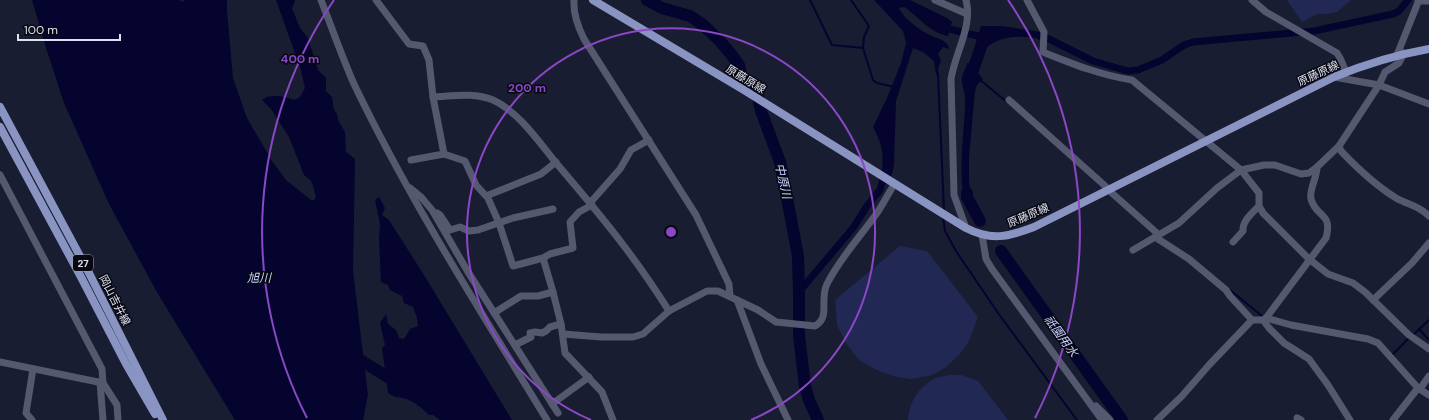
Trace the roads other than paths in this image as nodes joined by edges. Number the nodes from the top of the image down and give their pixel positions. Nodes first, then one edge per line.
1 (321, 0) edge
2 (376, 0) edge
3 (574, 0) edge
4 (593, 0) edge
5 (935, 0) edge
6 (966, 0) edge
7 (1027, 0) edge
8 (1252, 0) edge
9 (1419, 0) edge
10 (1429, 1) edge
11 (967, 14) junction
12 (1429, 49) edge
13 (1401, 54) junction
14 (1346, 72) junction
15 (1334, 77) junction
16 (1378, 85) junction
17 (433, 97) junction
18 (1009, 100) dead end
19 (1429, 104) edge
20 (0, 107) edge
21 (0, 128) edge
22 (649, 140) junction
23 (1206, 141) junction
24 (1339, 146) junction
25 (444, 154) junction
26 (411, 160) dead end
27 (556, 162) junction
28 (1317, 168) junction
29 (1241, 170) junction
30 (0, 175) edge
31 (405, 183) junction
32 (892, 183) junction
33 (1108, 189) junction
34 (487, 196) junction
35 (591, 204) junction
36 (1259, 206) junction
37 (553, 209) dead end
38 (432, 210) junction
39 (1429, 216) edge
40 (499, 223) junction
41 (966, 228) junction
42 (982, 235) junction
43 (1156, 236) junction
44 (1233, 242) dead end
45 (1429, 243) edge
46 (1133, 250) dead end
47 (543, 258) junction
48 (1309, 259) junction
49 (553, 292) junction
50 (730, 296) junction
51 (737, 300) junction
52 (1373, 300) junction
53 (670, 311) junction
54 (494, 313) junction
55 (1264, 319) junction
56 (1252, 320) junction
57 (561, 324) junction
58 (563, 334) junction
59 (515, 345) junction
60 (1429, 350) edge
61 (0, 362) edge
62 (33, 369) junction
63 (1429, 376) edge
64 (589, 377) junction
65 (101, 382) junction
66 (1420, 387) junction
67 (1084, 395) junction
68 (1429, 395) edge
69 (552, 404) junction
70 (1092, 406) junction
71 (558, 413) dead end
72 (32, 420) edge
73 (103, 420) edge
74 (118, 420) edge
75 (159, 420) edge
76 (164, 420) edge
77 (547, 420) edge
78 (613, 420) edge
79 (788, 420) edge
80 (1096, 420) edge
81 (1102, 420) edge
82 (1110, 420) edge
83 (1157, 420) edge
84 (1350, 420) edge
85 (1393, 420) edge

1 - 31 street
2 - 17 street
3 - 22 street
4 - 32 main road, 原藤原線
5 - 11 street
6 - 11 street
7 - 23 street
8 - 14 street
9 - 10 street
9 - 13 street
11 - 41 street
12 - 13 main road, 原藤原線
13 - 14 main road, 原藤原線
13 - 16 street
14 - 15 main road, 原藤原線
15 - 16 street
15 - 23 main road, 原藤原線
16 - 19 street
16 - 24 street
17 - 25 street
17 - 27 street
18 - 33 street
20 - 76 main road, 岡山吉井線 / 27
21 - 75 main road, 岡山吉井線 / 27
22 - 35 street
22 - 50 street
23 - 29 street
23 - 33 main road, 原藤原線
24 - 28 street
24 - 39 street
25 - 26 street
25 - 34 street
27 - 34 street
27 - 35 street
28 - 29 street
28 - 48 street
29 - 36 street
29 - 43 street
30 - 65 street
31 - 38 street
31 - 77 street
32 - 41 main road, 原藤原線
32 - 51 street
33 - 42 main road, 原藤原線
33 - 43 street
34 - 40 street
35 - 47 street
35 - 53 street
36 - 44 street
36 - 48 street
37 - 40 street
38 - 40 street
38 - 54 street
40 - 47 street
41 - 42 main road, 原藤原線
42 - 67 street
43 - 46 street
43 - 56 street
45 - 52 street
47 - 49 street
48 - 52 street
48 - 55 street
49 - 54 street
49 - 57 street
50 - 51 street
50 - 53 street
51 - 79 street
52 - 60 street
53 - 58 street
54 - 59 street
55 - 56 street
55 - 66 street
55 - 84 street
56 - 83 street
57 - 58 street
57 - 59 street
58 - 64 street
59 - 69 street
61 - 62 street
62 - 65 street
62 - 72 street
63 - 66 street
64 - 69 street
64 - 78 street
65 - 73 street
65 - 74 street
66 - 68 street
66 - 85 street
67 - 70 street
67 - 82 street
69 - 71 street
70 - 80 street
70 - 81 street

